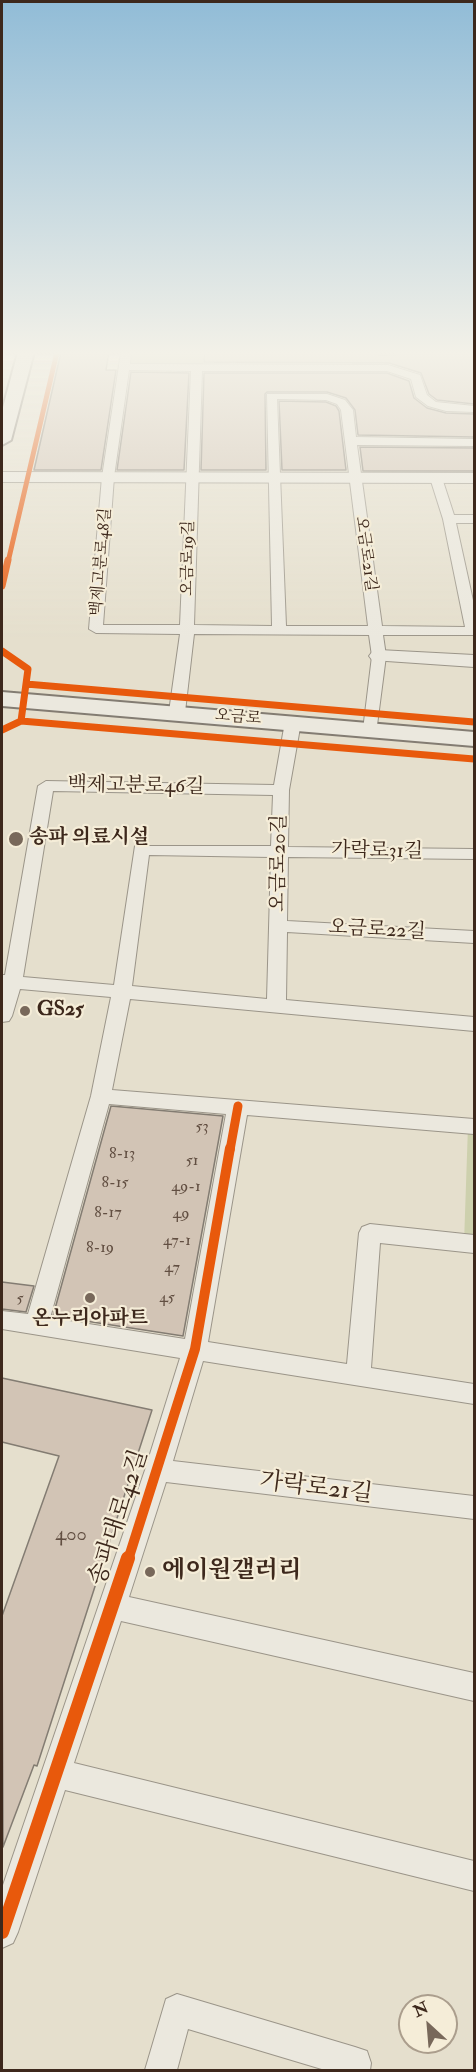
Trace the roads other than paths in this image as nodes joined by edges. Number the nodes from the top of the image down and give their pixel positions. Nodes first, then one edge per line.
1 (112, 449) edge
2 (192, 449) edge
3 (272, 449) edge
4 (352, 449) edge
5 (2, 477) edge
6 (108, 477) junction
7 (190, 477) junction
8 (273, 478) junction
9 (355, 478) junction
10 (436, 478) junction
11 (474, 478) edge
12 (449, 519) junction
13 (474, 519) edge
14 (458, 559) junction
15 (474, 559) edge
16 (187, 631) junction
17 (279, 631) junction
18 (375, 631) junction
19 (474, 631) edge
20 (379, 656) junction
21 (474, 661) edge
22 (2, 699) edge
23 (177, 712) junction
24 (292, 722) junction
25 (371, 730) junction
26 (474, 739) edge
27 (280, 789) junction
28 (280, 850) junction
29 (474, 854) edge
30 (279, 926) junction
31 (474, 937) edge
32 (7, 982) edge
33 (122, 992) junction
34 (276, 1004) junction
35 (2, 1016) edge
36 (474, 1024) edge
37 (101, 1096) junction
38 (238, 1106) junction
39 (474, 1126) edge
40 (474, 1244) edge
41 (2, 1320) edge
42 (36, 1327) junction
43 (195, 1349) junction
44 (358, 1376) junction
45 (474, 1394) edge
46 (158, 1470) junction
47 (474, 1508) edge
48 (112, 1606) junction
49 (474, 1687) edge
50 (55, 1773) junction
51 (474, 1876) edge
52 (2, 1932) edge
53 (355, 2067) edge
54 (161, 2070) edge

1 - 6 street, 백제고분로48길
2 - 7 street, 오금로19길
3 - 8 street, 오금로21길
4 - 9 street, 오금로21길
5 - 6 street
6 - 7 street
6 - 16 street, 백제고분로48길
7 - 8 street
7 - 16 street, 오금로19길
8 - 9 street
8 - 17 street
9 - 10 street
9 - 18 street, 오금로21길
10 - 11 street
10 - 12 street
12 - 13 street
12 - 14 street
14 - 15 street
14 - 19 street
16 - 17 street
16 - 23 street, 오금로19길
17 - 18 street
18 - 19 street
18 - 20 street, 오금로21길
20 - 21 street
20 - 25 street, 오금로21길
22 - 23 main road, 오금로
23 - 24 main road, 오금로
24 - 25 main road, 오금로
24 - 27 street, 오금로20길
25 - 26 main road, 오금로
27 - 28 street, 오금로20길
27 - 32 street, 백제고분로46길
28 - 29 street, 가락로31길
28 - 30 street, 오금로20길
28 - 33 street
30 - 31 street, 오금로22길
30 - 34 street, 오금로20길
32 - 33 street
32 - 35 street, 백제고분로46길
33 - 34 street
33 - 37 street
34 - 36 street
37 - 38 street
37 - 42 street
38 - 39 street
38 - 43 street, 송파대로42길
40 - 44 street
41 - 42 street
42 - 43 street
43 - 44 street
43 - 46 street, 송파대로42길
44 - 45 street
46 - 47 street, 가락로21길
46 - 48 street, 송파대로42길
48 - 49 street, 송파대로42길
48 - 50 street, 송파대로42길
50 - 51 street
50 - 52 street, 송파대로42길
53 - 54 street

